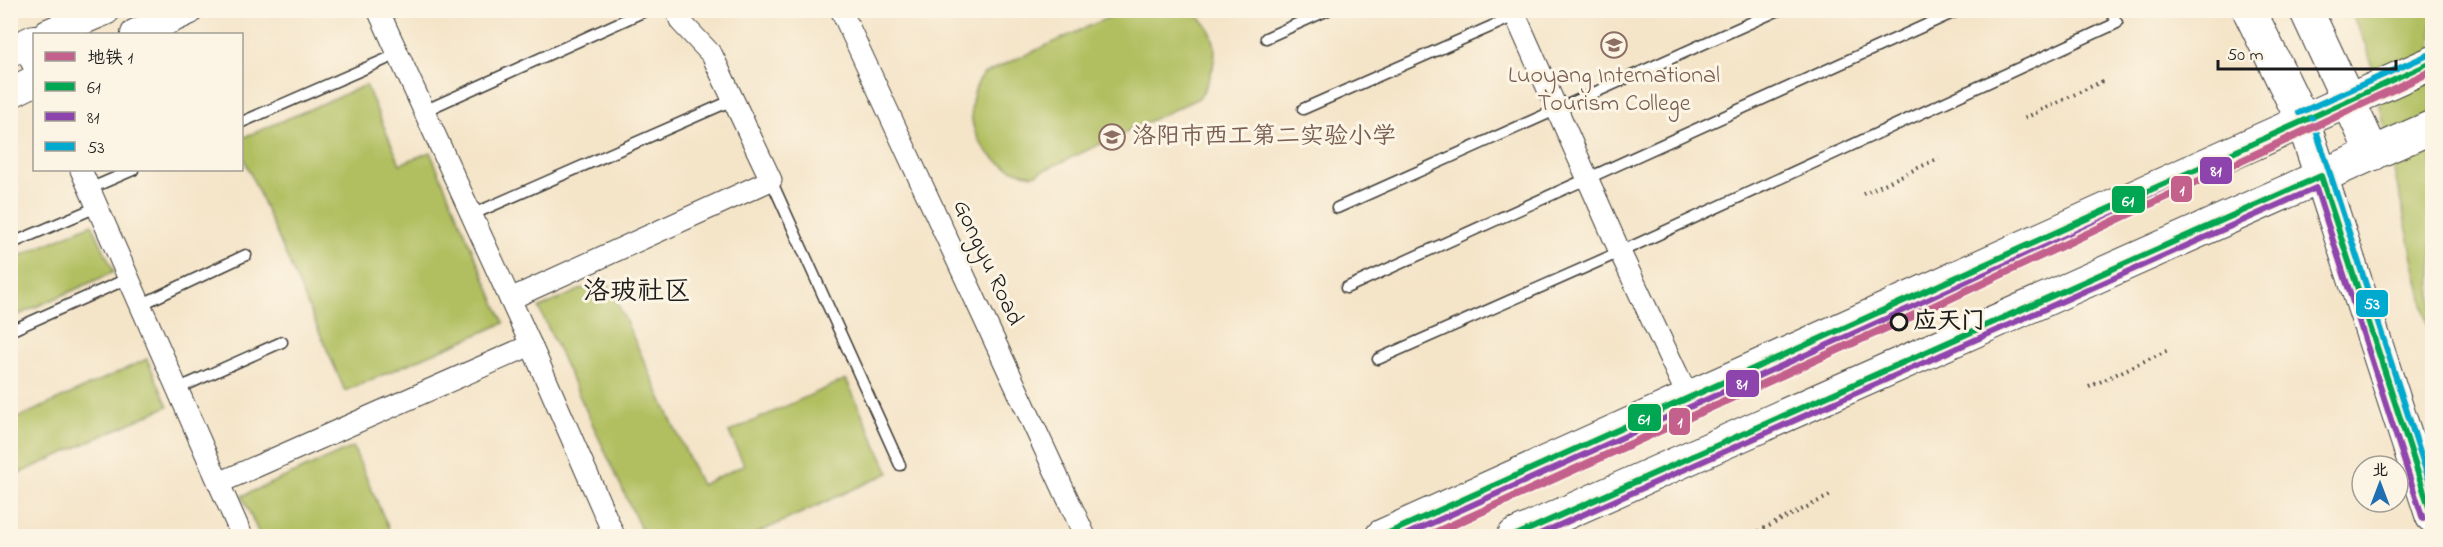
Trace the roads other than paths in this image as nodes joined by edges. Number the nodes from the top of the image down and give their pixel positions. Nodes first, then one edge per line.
1 (105, 10) edge
2 (188, 10) edge
3 (378, 10) edge
4 (646, 10) edge
5 (676, 10) edge
6 (841, 10) edge
7 (1328, 10) edge
8 (1779, 10) edge
9 (1959, 10) edge
10 (2110, 10) edge
11 (2249, 10) edge
12 (2306, 10) edge
13 (1514, 14) edge
14 (58, 33) edge
15 (138, 33) edge
16 (1266, 38) dead end
17 (398, 54) junction
18 (2433, 63) edge
19 (33, 82) edge
20 (10, 93) edge
21 (733, 100) junction
22 (2349, 101) junction
23 (1303, 109) dead end
24 (424, 111) junction
25 (1558, 111) junction
26 (2303, 121) junction
27 (243, 122) edge
28 (2433, 127) edge
29 (2373, 154) junction
30 (131, 171) edge
31 (2320, 176) junction
32 (1587, 178) junction
33 (771, 180) junction
34 (89, 188) edge
35 (1336, 208) dead end
36 (471, 215) junction
37 (10, 244) edge
38 (1620, 252) junction
39 (246, 255) dead end
40 (129, 278) junction
41 (1346, 288) dead end
42 (510, 299) junction
43 (140, 304) junction
44 (10, 331) edge
45 (282, 342) dead end
46 (531, 345) junction
47 (1378, 359) dead end
48 (177, 389) junction
49 (1689, 399) junction
50 (900, 465) dead end
51 (219, 483) junction
52 (2433, 516) edge
53 (242, 537) edge
54 (607, 537) edge
55 (1085, 537) edge
56 (1382, 537) edge
57 (1514, 537) edge

1 - 14 main road
2 - 15 main road
3 - 17 street
4 - 24 lane
5 - 21 street
6 - 55 street, Gongyu Road
7 - 16 lane
8 - 25 lane
9 - 32 lane
10 - 38 lane
11 - 26 main road
12 - 22 main road
13 - 23 lane
13 - 25 street
17 - 24 street
17 - 27 lane
18 - 22 main road
19 - 20 main road
21 - 33 street
21 - 36 lane
22 - 26 main road
22 - 29 main road
24 - 36 street
25 - 32 street
25 - 35 lane
26 - 31 main road
26 - 49 main road
28 - 29 main road
29 - 31 main road
30 - 34 lane
31 - 52 main road
31 - 57 main road
32 - 38 street
32 - 41 lane
33 - 42 street
33 - 50 lane
34 - 37 lane
34 - 40 street
36 - 42 street
38 - 47 lane
38 - 49 street
39 - 43 lane
40 - 43 street
40 - 44 lane
42 - 46 street
43 - 48 street
45 - 48 lane
46 - 51 street
46 - 54 street
48 - 51 street
49 - 56 main road
51 - 53 street

